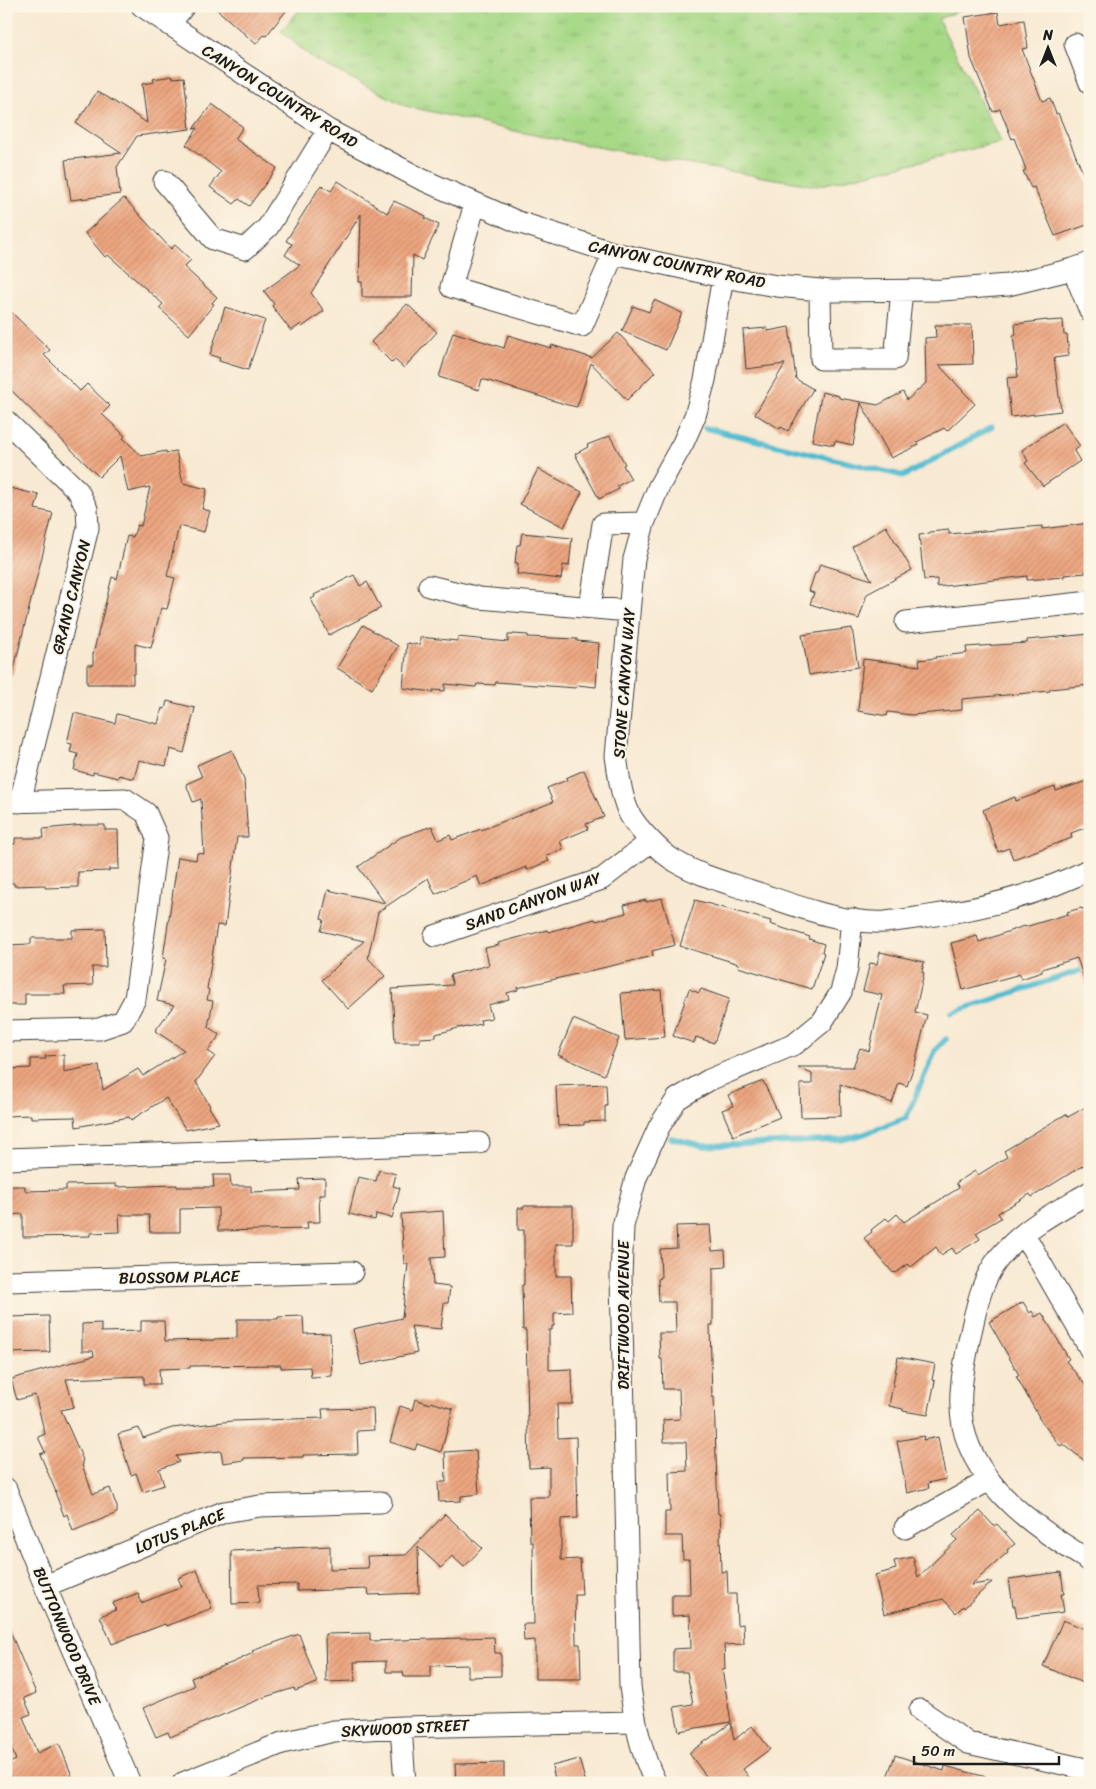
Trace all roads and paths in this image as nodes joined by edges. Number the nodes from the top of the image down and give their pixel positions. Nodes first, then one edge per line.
1 (142, 6) edge
2 (184, 6) edge
3 (169, 25) junction
4 (1075, 44) dead end
5 (1090, 83) edge
6 (328, 130) junction
7 (164, 181) dead end
8 (475, 204) junction
9 (614, 253) junction
10 (1081, 266) edge
11 (723, 277) junction
12 (820, 290) junction
13 (902, 291) junction
14 (1090, 311) edge
15 (6, 421) edge
16 (644, 523) junction
17 (429, 586) dead end
18 (1090, 602) edge
19 (590, 607) junction
20 (629, 611) junction
21 (906, 622) dead end
22 (13, 802) edge
23 (652, 841) junction
24 (1090, 869) edge
25 (852, 920) junction
26 (435, 936) dead end
27 (6, 1031) edge
28 (479, 1143) dead end
29 (6, 1159) edge
30 (1090, 1192) edge
31 (1024, 1234) junction
32 (352, 1272) dead end
33 (6, 1281) edge
34 (1090, 1349) edge
35 (989, 1480) junction
36 (6, 1489) edge
37 (381, 1502) dead end
38 (905, 1528) dead end
39 (1090, 1561) edge
40 (45, 1586) junction
41 (920, 1710) dead end
42 (635, 1722) junction
43 (401, 1727) junction
44 (1090, 1770) edge
45 (130, 1783) edge
46 (183, 1783) edge
47 (405, 1783) edge
48 (656, 1783) edge

1 - 3 street, CANYON COUNTRY ROAD
2 - 3 street
3 - 6 street, CANYON COUNTRY ROAD
4 - 5 street
6 - 7 street
6 - 8 street, CANYON COUNTRY ROAD
8 - 9 street, CANYON COUNTRY ROAD
8 - 9 street
9 - 11 street, CANYON COUNTRY ROAD
10 - 13 street, CANYON COUNTRY ROAD
10 - 14 street
11 - 12 street, CANYON COUNTRY ROAD
11 - 16 street, STONE CANYON WAY
12 - 13 street, CANYON COUNTRY ROAD
12 - 13 street
15 - 22 street, GRAND CANYON
16 - 19 street
16 - 20 street, STONE CANYON WAY
17 - 19 street
18 - 21 street
19 - 20 street
20 - 23 street, STONE CANYON WAY
22 - 27 street
23 - 25 street, STONE CANYON WAY
23 - 26 street, SAND CANYON WAY
24 - 25 street, STONE CANYON WAY
25 - 42 street, DRIFTWOOD AVENUE
28 - 29 street
30 - 31 street
31 - 34 street
31 - 35 street
32 - 33 street, BLOSSOM PLACE
35 - 38 street
35 - 39 street
36 - 40 street, BUTTONWOOD DRIVE
37 - 40 street, LOTUS PLACE
40 - 45 street, BUTTONWOOD DRIVE
41 - 44 street
42 - 43 street, SKYWOOD STREET
42 - 48 street, DRIFTWOOD AVENUE
43 - 46 street, SKYWOOD STREET
43 - 47 street

